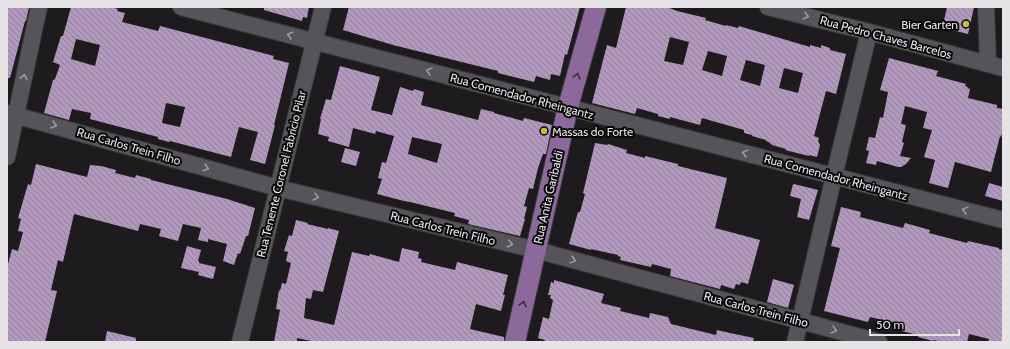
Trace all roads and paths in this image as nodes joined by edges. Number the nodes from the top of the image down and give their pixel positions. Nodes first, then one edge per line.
1 (39, 7) edge
2 (181, 7) edge
3 (323, 7) edge
4 (596, 7) edge
5 (768, 7) edge
6 (986, 7) edge
7 (869, 32) junction
8 (314, 41) junction
9 (996, 66) edge
10 (568, 108) junction
11 (12, 114) edge
12 (7, 156) edge
13 (834, 176) junction
14 (278, 188) junction
15 (1003, 220) edge
16 (536, 250) junction
17 (800, 321) junction
18 (240, 342) edge
19 (515, 342) edge
20 (795, 342) edge
21 (879, 342) edge

11 -> 1 street
8 -> 2 street, Rua Comendador Rheingantz
3 - 8 street, Rua Tenente Coronel Fabricio Pilar
10 -> 4 main road, Rua Anita Garibaldi
5 -> 7 street, Rua Pedro Chaves Barcelos
6 - 9 street
7 - 9 street, Rua Pedro Chaves Barcelos
7 - 13 street
10 -> 8 street, Rua Comendador Rheingantz
8 - 14 street, Rua Tenente Coronel Fabricio Pilar
13 -> 10 street, Rua Comendador Rheingantz
10 - 16 main road, Rua Anita Garibaldi
11 - 12 street
11 -> 14 street, Rua Carlos Trein Filho
15 -> 13 street, Rua Comendador Rheingantz
13 - 17 street
14 -> 16 street, Rua Carlos Trein Filho
14 - 18 street, Rua Tenente Coronel Fabricio Pilar
16 -> 17 street, Rua Carlos Trein Filho
19 -> 16 main road, Rua Anita Garibaldi
17 - 20 street
17 -> 21 street, Rua Carlos Trein Filho

